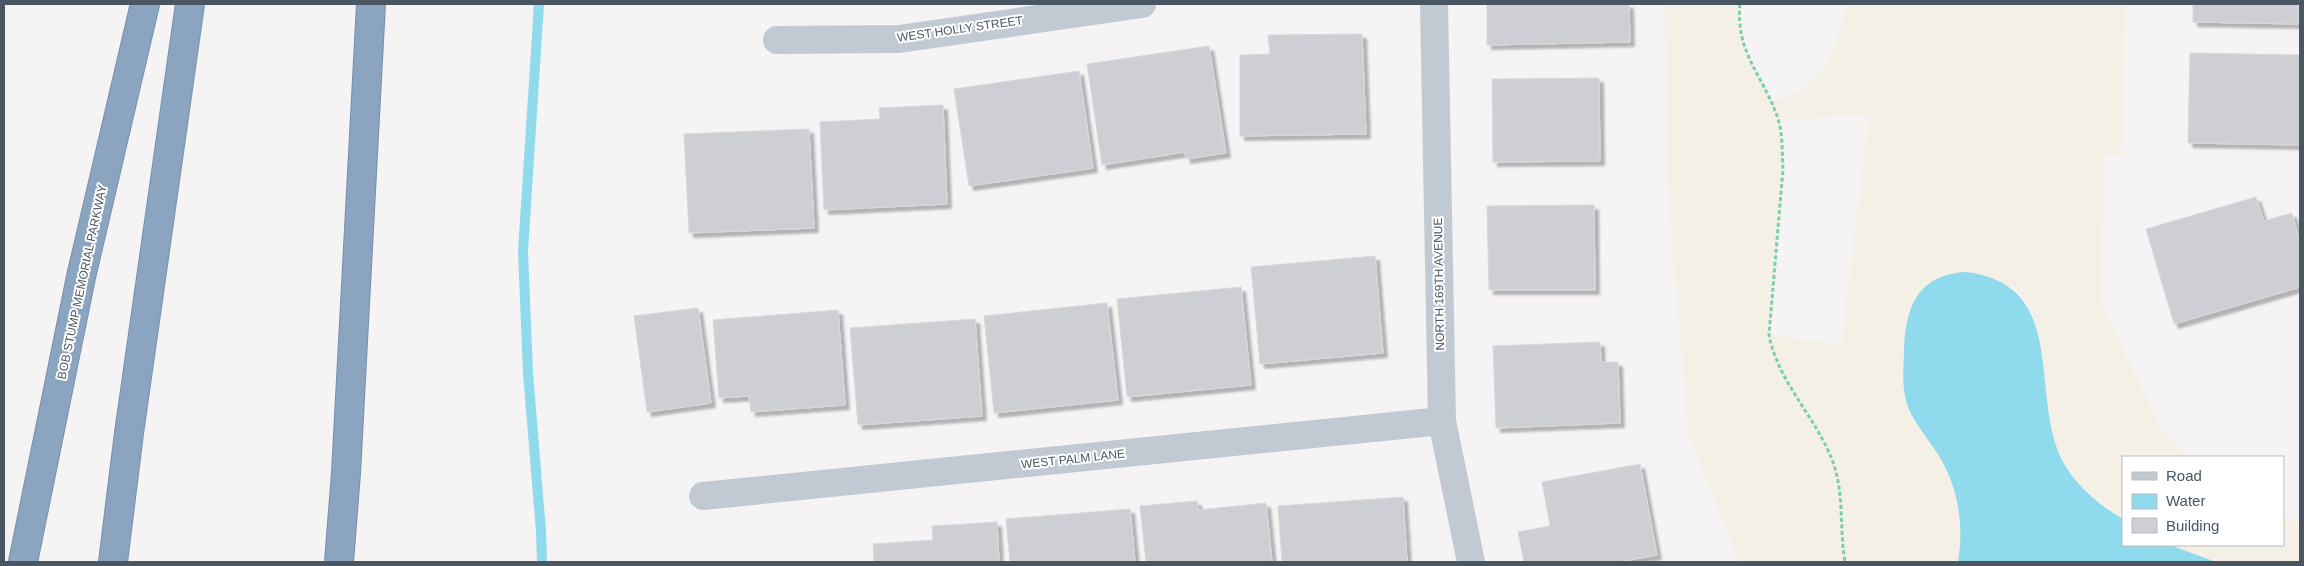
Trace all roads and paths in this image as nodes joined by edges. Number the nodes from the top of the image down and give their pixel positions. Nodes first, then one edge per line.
1 (145, 4) edge
2 (190, 4) edge
3 (371, 4) edge
4 (1142, 4) edge
5 (1434, 4) edge
6 (1740, 4) edge
7 (777, 40) dead end
8 (1442, 422) junction
9 (703, 496) dead end
10 (24, 562) edge
11 (113, 562) edge
12 (340, 562) edge
13 (1471, 562) edge
14 (1845, 562) edge

1 - 10 highway, BOB STUMP MEMORIAL PARKWAY
2 - 11 highway
3 - 12 highway
4 - 7 street, WEST HOLLY STREET
5 - 8 street, NORTH 169TH AVENUE
6 - 14 path
8 - 9 street, WEST PALM LANE
8 - 13 street, NORTH 169TH AVENUE

